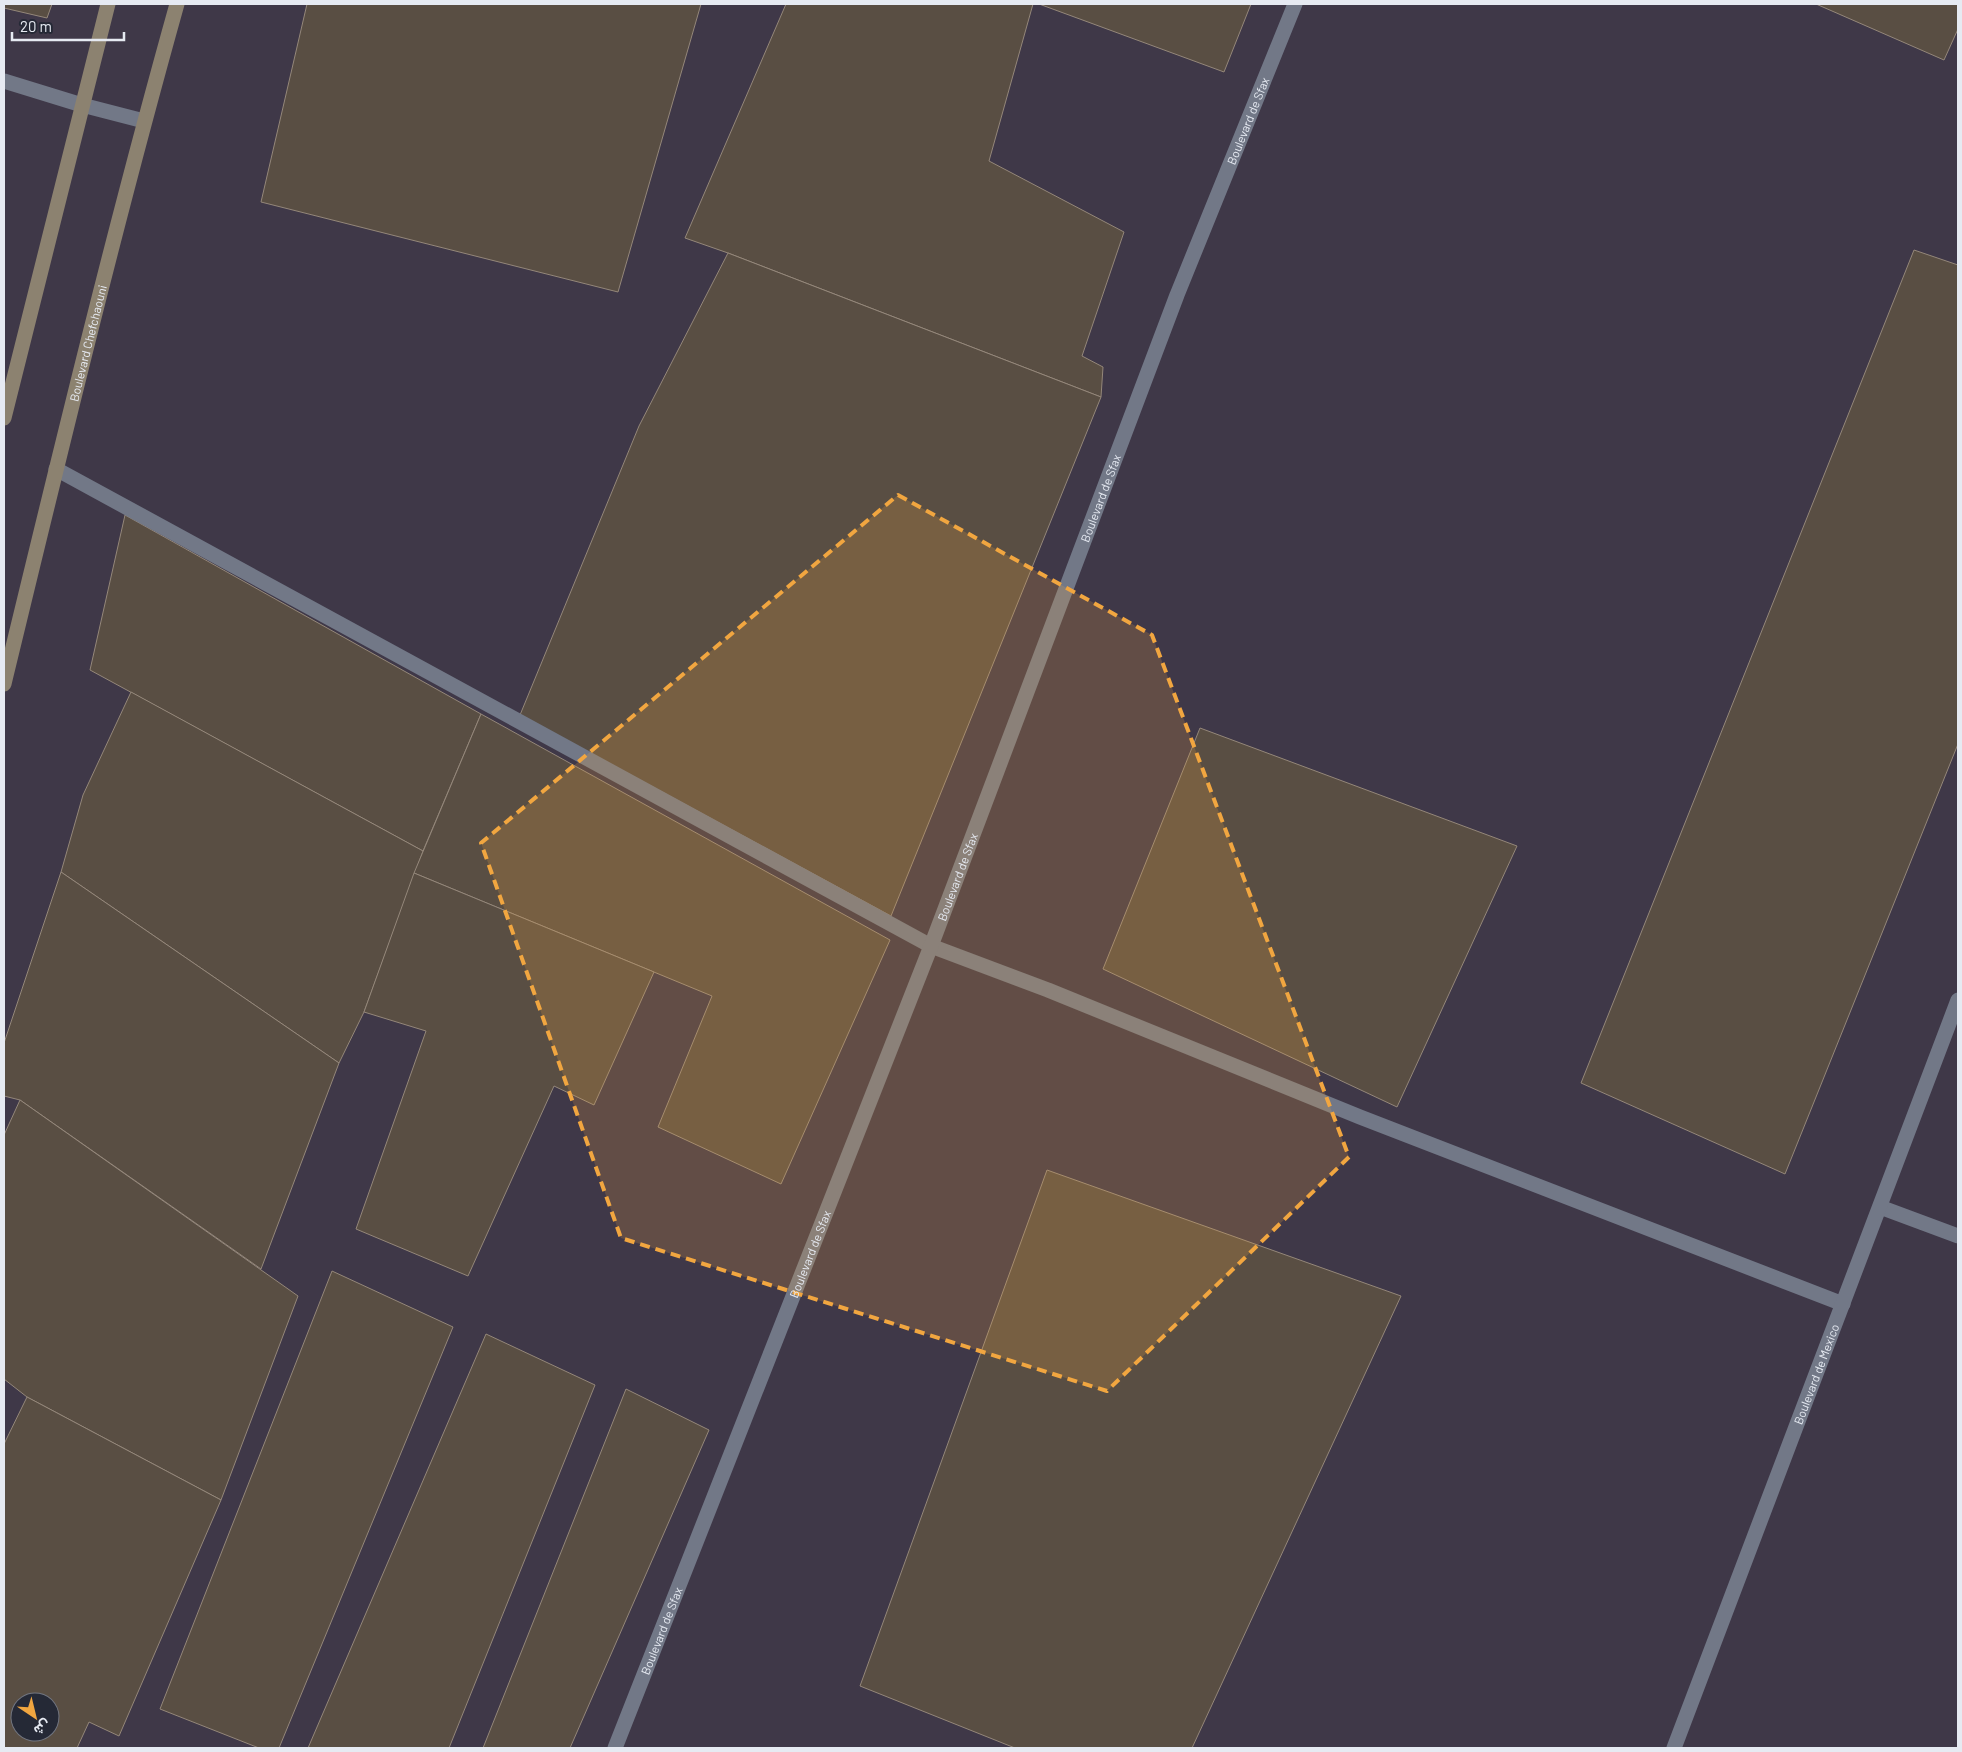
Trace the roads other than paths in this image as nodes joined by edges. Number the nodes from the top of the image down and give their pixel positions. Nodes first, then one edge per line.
1 (108, 4) edge
2 (177, 4) edge
3 (1295, 4) edge
4 (4, 81) edge
5 (82, 105) junction
6 (144, 121) junction
7 (4, 418) edge
8 (56, 469) junction
9 (4, 684) edge
10 (931, 946) junction
11 (1958, 1000) edge
12 (1880, 1207) junction
13 (1958, 1236) edge
14 (1843, 1304) junction
15 (615, 1748) edge
16 (1674, 1748) edge

1 - 5 street
2 - 6 street, Boulevard Chefchaouni
3 - 10 lane, Boulevard de Sfax
4 - 5 lane
5 - 6 lane
5 - 7 street
6 - 8 street, Boulevard Chefchaouni
8 - 9 street, Boulevard Chefchaouni
8 - 10 lane
10 - 14 lane
10 - 15 lane, Boulevard de Sfax
11 - 12 lane, Boulevard de Mexico
12 - 13 lane
12 - 14 lane, Boulevard de Mexico
14 - 16 lane, Boulevard de Mexico

